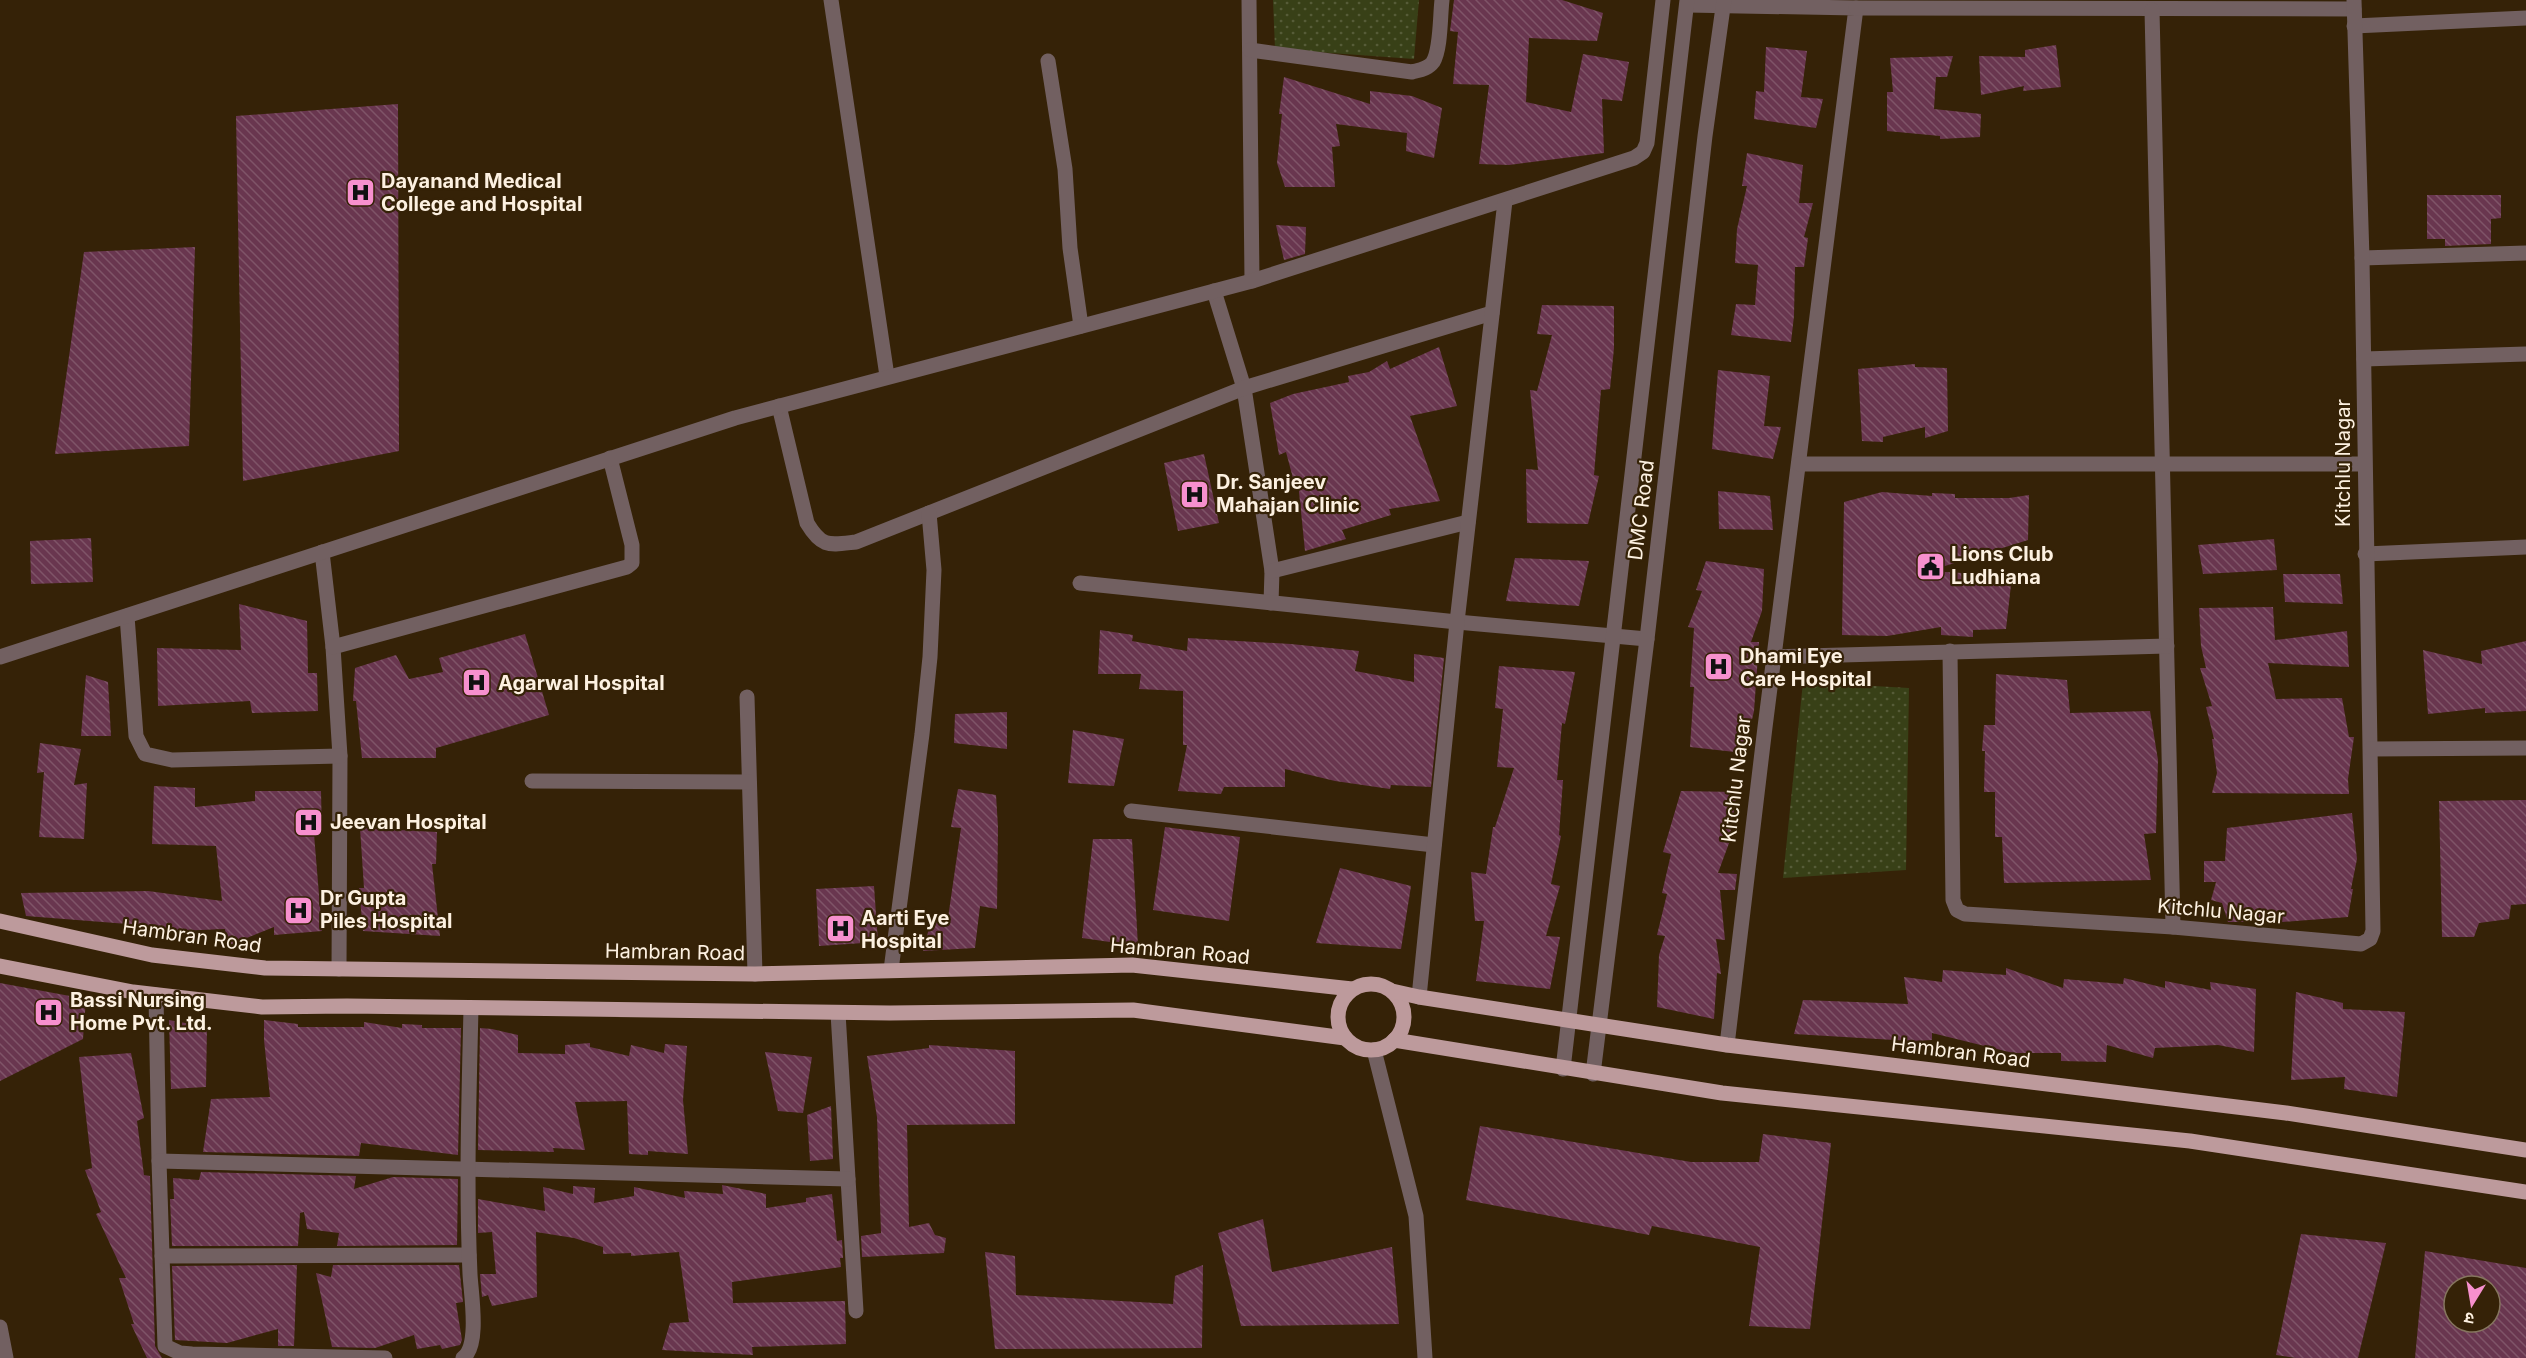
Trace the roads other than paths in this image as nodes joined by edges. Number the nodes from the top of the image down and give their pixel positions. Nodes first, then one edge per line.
1 (831, 0) edge
2 (1249, 0) edge
3 (1442, 0) edge
4 (1663, 0) edge
5 (1687, 2) edge
6 (1724, 3) edge
7 (2354, 4) edge
8 (1856, 8) junction
9 (2152, 10) junction
10 (2526, 18) edge
11 (2354, 26) junction
12 (1250, 50) junction
13 (1048, 61) dead end
14 (1504, 201) junction
15 (2526, 253) edge
16 (2362, 258) junction
17 (1252, 281) junction
18 (1214, 291) junction
19 (1492, 313) junction
20 (1081, 326) junction
21 (2526, 354) edge
22 (2364, 358) junction
23 (887, 376) junction
24 (1244, 388) junction
25 (779, 406) junction
26 (610, 458) junction
27 (1799, 464) junction
28 (2364, 464) junction
29 (2163, 465) junction
30 (929, 513) junction
31 (1468, 522) junction
32 (2526, 547) edge
33 (322, 552) junction
34 (2365, 554) junction
35 (1272, 571) junction
36 (1080, 584) dead end
37 (1271, 603) junction
38 (127, 616) junction
39 (1457, 622) junction
40 (1614, 636) junction
41 (1647, 639) junction
42 (333, 646) junction
43 (2167, 646) junction
44 (1950, 651) junction
45 (0, 657) edge
46 (1772, 657) junction
47 (747, 697) dead end
48 (2526, 748) edge
49 (2371, 749) junction
50 (340, 756) junction
51 (532, 781) dead end
52 (749, 783) junction
53 (1131, 811) dead end
54 (1434, 845) junction
55 (0, 921) edge
56 (2173, 927) junction
57 (0, 966) edge
58 (339, 969) junction
59 (891, 970) junction
60 (755, 974) junction
61 (1352, 989) junction
62 (1392, 991) junction
63 (156, 995) junction
64 (1419, 997) junction
65 (471, 1008) junction
66 (838, 1012) junction
67 (1568, 1020) junction
68 (1599, 1024) junction
69 (1345, 1038) junction
70 (1394, 1040) junction
71 (1727, 1045) junction
72 (1374, 1050) junction
73 (1563, 1069) junction
74 (1593, 1074) junction
75 (2526, 1150) edge
76 (159, 1161) junction
77 (468, 1169) junction
78 (848, 1179) junction
79 (2526, 1192) edge
80 (469, 1255) junction
81 (162, 1256) junction
82 (856, 1311) dead end
83 (0, 1327) edge
84 (1424, 1351) edge
85 (6, 1358) edge
86 (385, 1358) edge
87 (463, 1358) edge

1 - 23 street
2 - 12 street
3 - 12 street
4 - 14 street
5 - 6 street
5 - 40 street
6 - 8 street
6 - 41 street, DMC Road
7 - 9 street
7 - 11 street, Kitchlu Nagar
8 - 9 street
8 - 27 street, Kitchlu Nagar
9 - 29 street
10 - 11 street
11 - 16 street, Kitchlu Nagar
12 - 17 street
13 - 20 street
14 - 17 street
14 - 19 street
15 - 16 street
16 - 22 street, Kitchlu Nagar
17 - 18 street
18 - 20 street
18 - 24 street
19 - 24 street
19 - 31 street
20 - 23 street
21 - 22 street
22 - 28 street, Kitchlu Nagar
23 - 25 street
24 - 30 street
24 - 35 street
25 - 26 street
25 - 30 street
26 - 33 street
26 - 42 street
27 - 29 street
27 - 46 street, Kitchlu Nagar
28 - 29 street
28 - 34 street, Kitchlu Nagar
29 - 43 street
30 - 59 street
31 - 35 street
31 - 39 street
32 - 34 street
33 - 38 street
33 - 42 street
34 - 49 street, Kitchlu Nagar
35 - 37 street
36 - 37 street
37 - 39 street
38 - 45 street
38 - 50 street
39 - 40 street
39 - 54 street
40 - 41 street
40 - 67 street
41 - 68 street, DMC Road
42 - 50 street
43 - 44 street
43 - 56 street
44 - 46 street
44 - 56 street, Kitchlu Nagar
46 - 71 street, Kitchlu Nagar
47 - 52 street
48 - 49 street
49 - 56 street, Kitchlu Nagar
50 - 58 street
51 - 52 street
52 - 60 street
53 - 54 street
54 - 64 street
55 - 58 main road, Hambran Road
57 - 63 main road
58 - 60 main road, Hambran Road
59 - 60 main road, Hambran Road
59 - 61 main road, Hambran Road
61 - 62 main road
61 - 69 main road
62 - 64 main road, Hambran Road
62 - 70 main road
63 - 65 main road
63 - 76 street
64 - 67 main road, Hambran Road
65 - 66 main road
65 - 77 street
66 - 69 main road
66 - 78 street
67 - 68 main road, Hambran Road
67 - 73 street
68 - 71 main road, Hambran Road
68 - 74 street, DMC Road
69 - 72 main road
70 - 72 main road
70 - 73 main road
71 - 75 main road, Hambran Road
72 - 84 street
73 - 74 main road
74 - 79 main road
76 - 77 street
76 - 81 street
77 - 78 street
77 - 80 street
78 - 82 street
80 - 81 street
80 - 87 street
81 - 86 street
83 - 85 street

